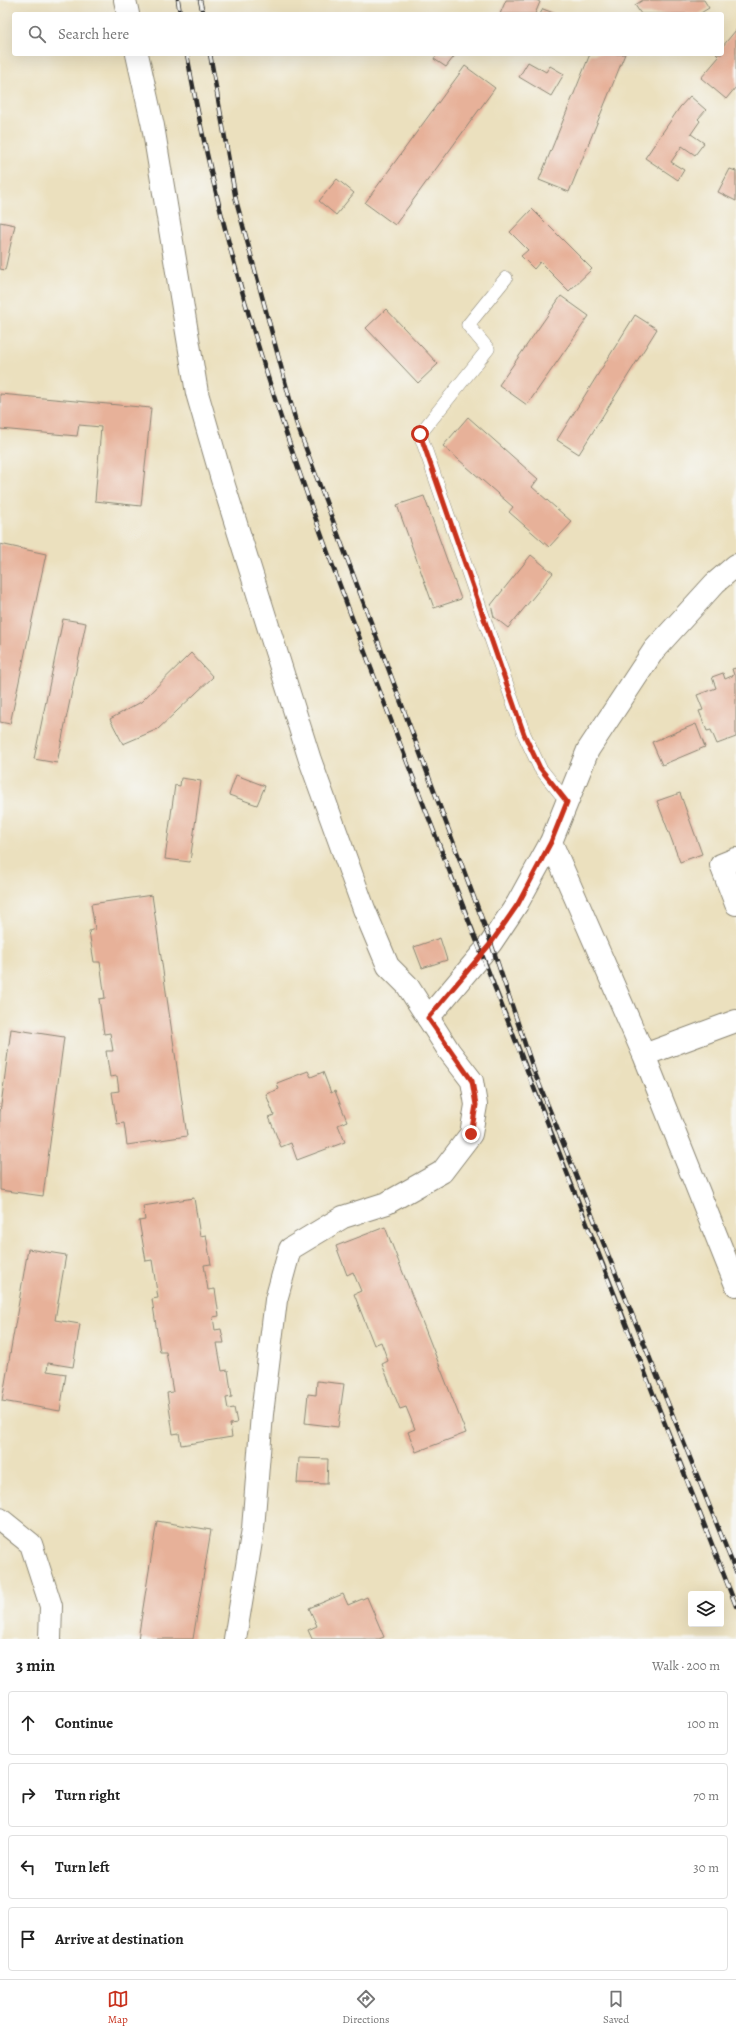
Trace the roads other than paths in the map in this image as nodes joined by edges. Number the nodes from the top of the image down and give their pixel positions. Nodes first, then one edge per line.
1 (124, 0) edge
2 (127, 12) edge
3 (137, 56) edge
4 (506, 278) dead end
5 (736, 565) edge
6 (567, 802) junction
7 (551, 842) junction
8 (736, 859) edge
9 (736, 904) edge
10 (428, 1018) junction
11 (736, 1021) edge
12 (644, 1055) junction
13 (736, 1286) edge
14 (0, 1519) edge
15 (50, 1639) edge
16 (235, 1639) edge

1 - 2 street
3 - 10 street
4 - 6 lane
5 - 6 street
6 - 7 street
7 - 10 street
7 - 12 street
8 - 9 street
10 - 16 street
11 - 12 street
12 - 13 street
14 - 15 street

